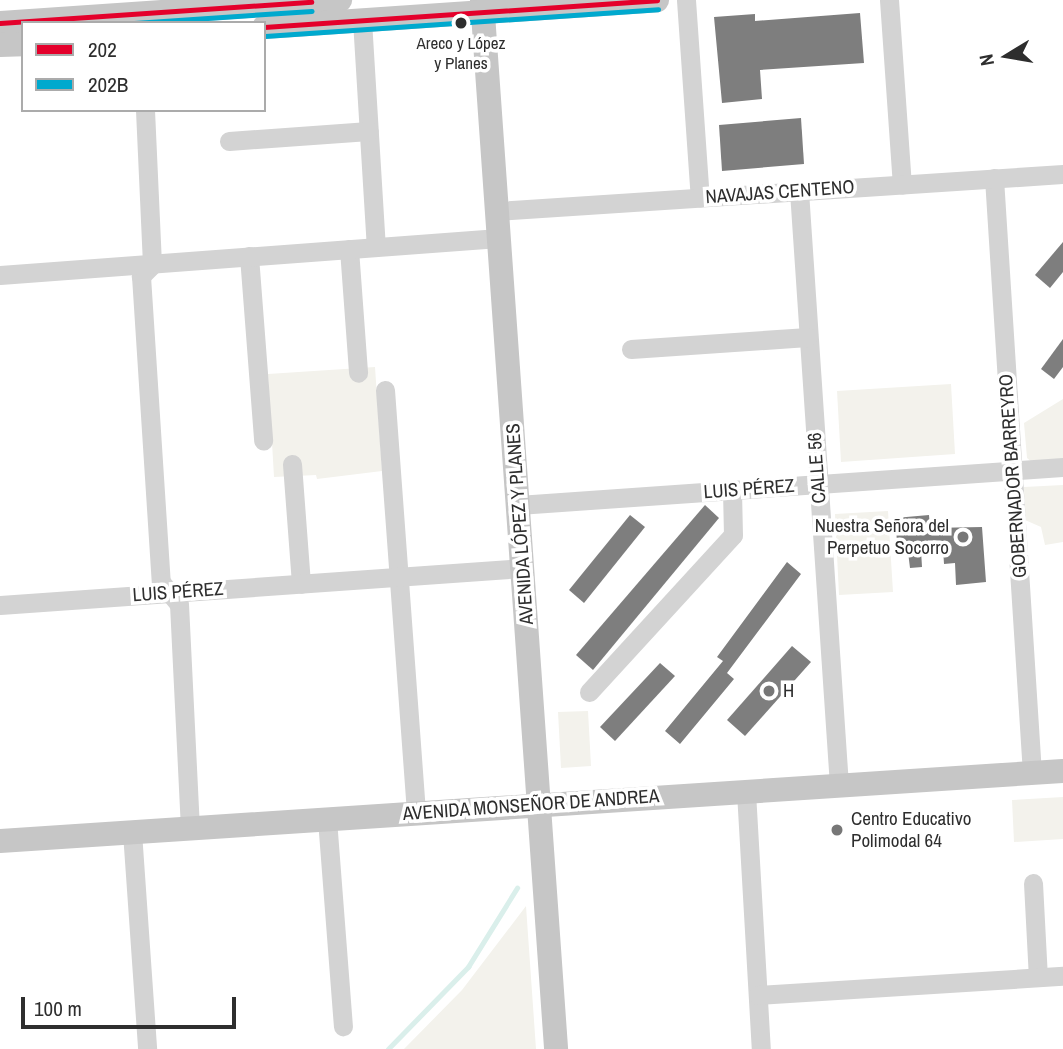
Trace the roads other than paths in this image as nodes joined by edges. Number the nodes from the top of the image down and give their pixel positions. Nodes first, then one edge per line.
1 (340, 0) edge
2 (657, 0) edge
3 (687, 0) edge
4 (889, 0) edge
5 (482, 6) edge
6 (139, 7) edge
7 (362, 20) junction
8 (0, 23) edge
9 (266, 27) edge
10 (21, 44) edge
11 (0, 45) edge
12 (145, 112) edge
13 (369, 131) junction
14 (229, 141) dead end
15 (1063, 174) edge
16 (993, 178) junction
17 (902, 184) junction
18 (799, 191) junction
19 (700, 198) junction
20 (497, 211) junction
21 (499, 238) junction
22 (376, 247) junction
23 (349, 249) junction
24 (249, 256) junction
25 (152, 265) junction
26 (0, 275) edge
27 (808, 337) junction
28 (631, 349) dead end
29 (358, 373) dead end
30 (385, 390) dead end
31 (263, 440) dead end
32 (292, 464) dead end
33 (1063, 467) edge
34 (1012, 470) junction
35 (819, 484) junction
36 (732, 490) junction
37 (518, 505) junction
38 (523, 568) junction
39 (399, 577) junction
40 (300, 584) junction
41 (169, 593) junction
42 (0, 605) edge
43 (589, 692) dead end
44 (1063, 771) edge
45 (1032, 773) junction
46 (838, 786) junction
47 (746, 792) junction
48 (540, 804) junction
49 (416, 813) junction
50 (327, 819) junction
51 (190, 828) junction
52 (132, 832) junction
53 (0, 841) edge
54 (1032, 883) dead end
55 (1063, 976) edge
56 (1038, 977) junction
57 (758, 995) junction
58 (343, 1026) dead end
59 (147, 1049) edge
60 (556, 1049) edge
61 (761, 1049) edge

1 - 6 main road
2 - 5 main road
3 - 19 street
4 - 17 street
5 - 7 main road
5 - 20 main road, AVENIDA LÓPEZ Y PLANES
6 - 8 main road
7 - 9 main road
7 - 13 street
10 - 11 main road
12 - 25 street
13 - 14 street
13 - 22 street
15 - 16 street, NAVAJAS CENTENO
16 - 17 street, NAVAJAS CENTENO
16 - 34 street, GOBERNADOR BARREYRO
17 - 18 street, NAVAJAS CENTENO
18 - 19 street, NAVAJAS CENTENO
18 - 27 street, CALLE 56
19 - 20 street, NAVAJAS CENTENO
20 - 21 main road, AVENIDA LÓPEZ Y PLANES
21 - 22 street
21 - 37 main road, AVENIDA LÓPEZ Y PLANES
22 - 23 street
23 - 24 street
23 - 29 street
24 - 25 street
24 - 31 street
25 - 26 street
25 - 41 street
27 - 28 street
27 - 35 street, CALLE 56
30 - 39 street
32 - 40 street
33 - 34 street, LUIS PÉREZ
34 - 35 street, LUIS PÉREZ
34 - 45 street, GOBERNADOR BARREYRO
35 - 36 street, LUIS PÉREZ
35 - 46 street, CALLE 56
36 - 37 street, LUIS PÉREZ
36 - 43 street
37 - 38 main road, AVENIDA LÓPEZ Y PLANES
38 - 39 street, LUIS PÉREZ
38 - 48 main road, AVENIDA LÓPEZ Y PLANES
39 - 40 street, LUIS PÉREZ
39 - 49 street
40 - 41 street, LUIS PÉREZ
41 - 42 street, LUIS PÉREZ
41 - 51 street
44 - 45 main road, AVENIDA MONSEÑOR DE ANDREA
45 - 46 main road, AVENIDA MONSEÑOR DE ANDREA
46 - 47 main road, AVENIDA MONSEÑOR DE ANDREA
47 - 48 main road, AVENIDA MONSEÑOR DE ANDREA
47 - 57 street
48 - 49 main road, AVENIDA MONSEÑOR DE ANDREA
48 - 60 main road, AVENIDA LÓPEZ Y PLANES
49 - 50 main road, AVENIDA MONSEÑOR DE ANDREA
50 - 51 main road, AVENIDA MONSEÑOR DE ANDREA
50 - 58 street
51 - 52 main road, AVENIDA MONSEÑOR DE ANDREA
52 - 53 main road, AVENIDA MONSEÑOR DE ANDREA
52 - 59 street
54 - 56 street
55 - 56 street
56 - 57 street
57 - 61 street

